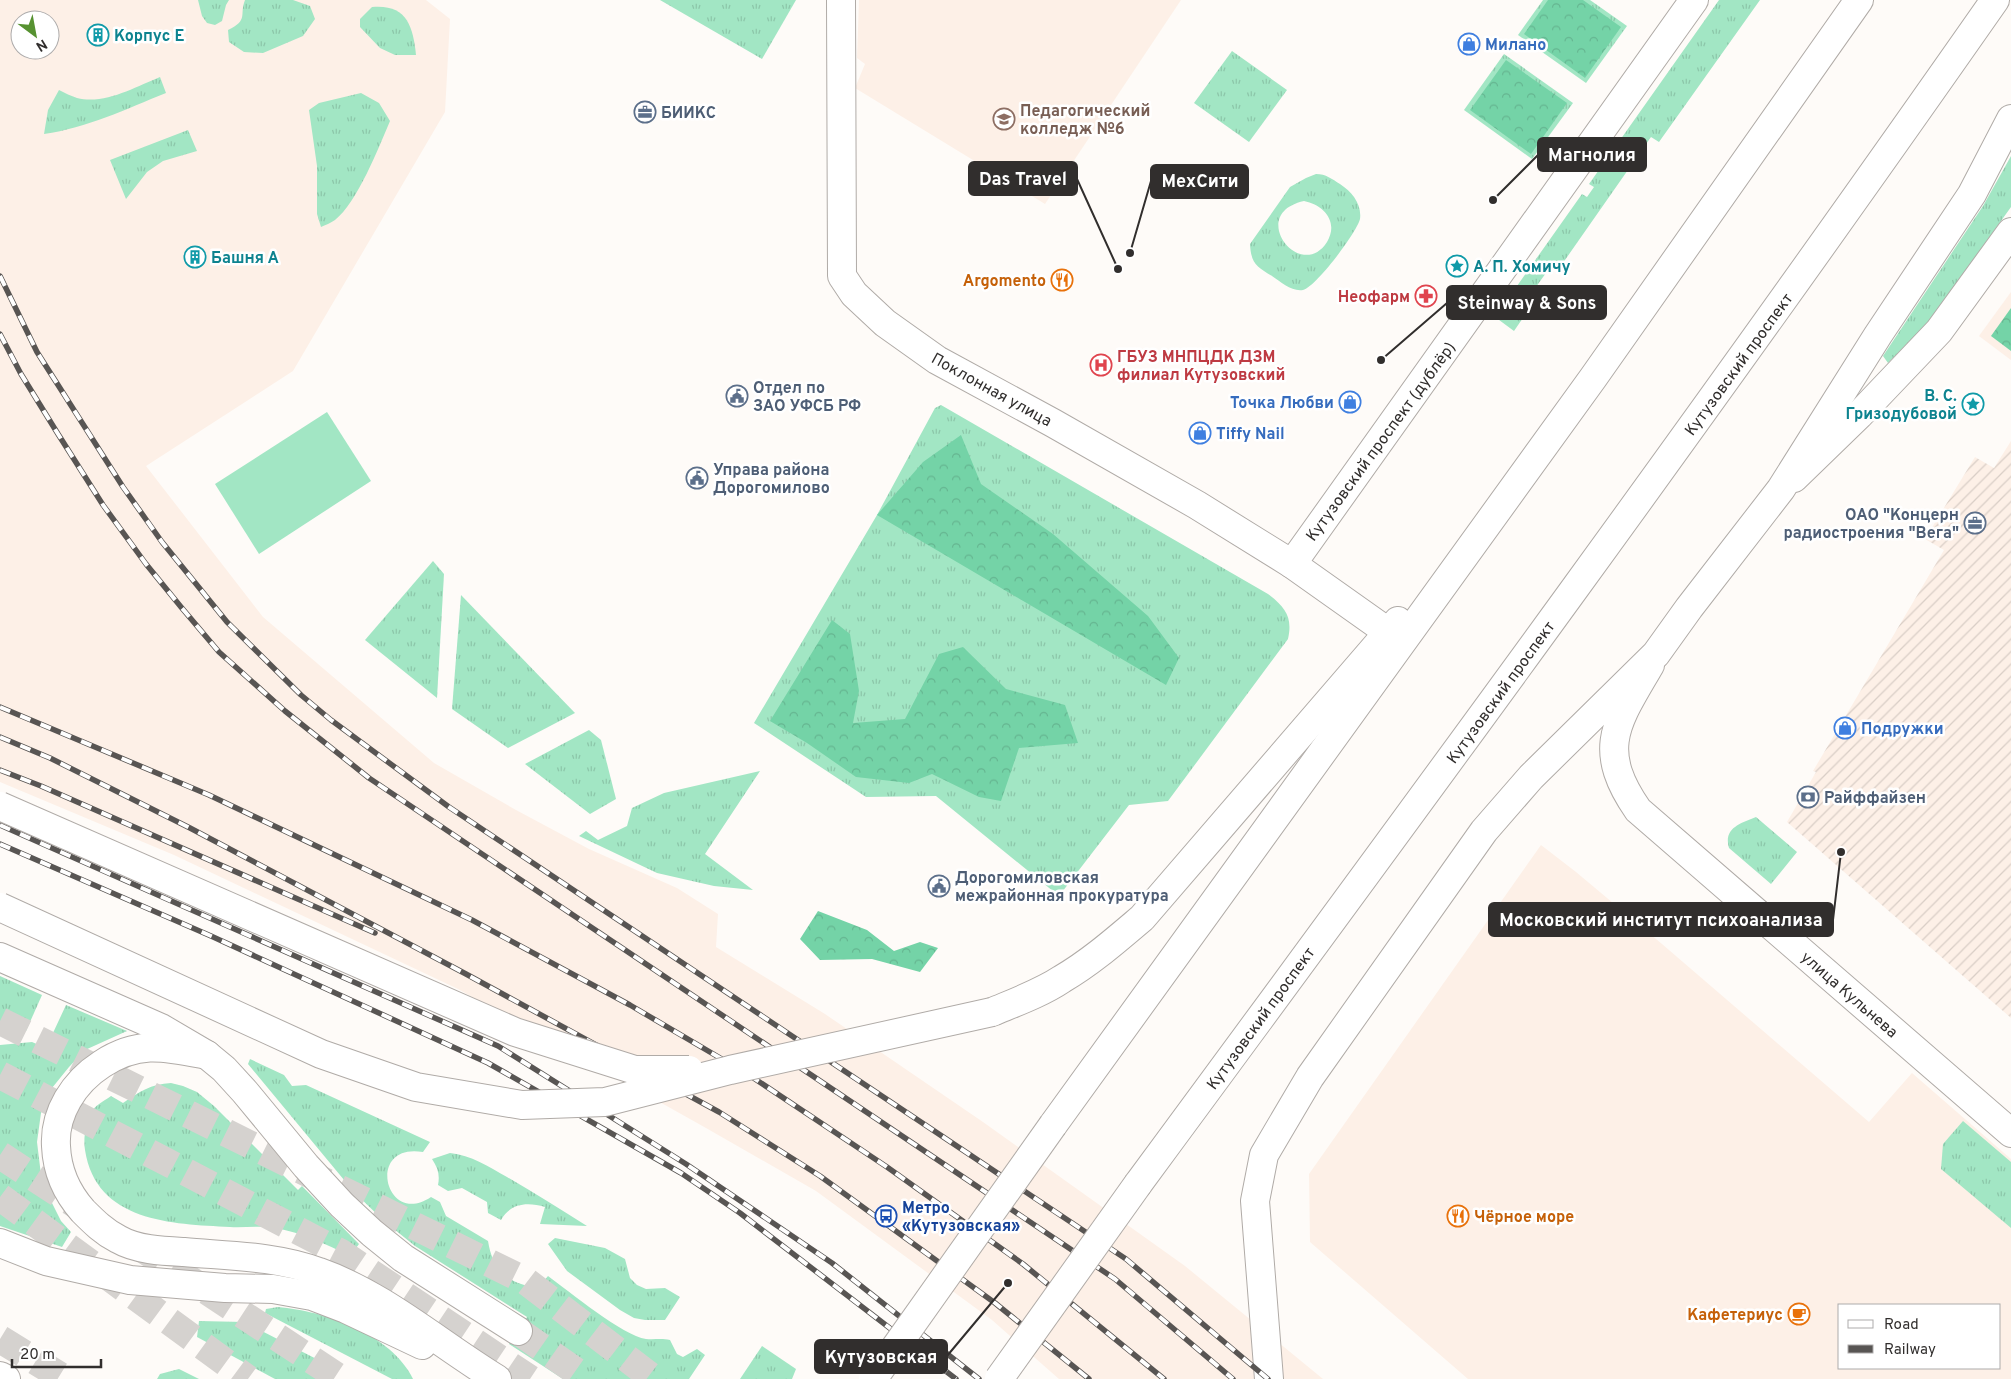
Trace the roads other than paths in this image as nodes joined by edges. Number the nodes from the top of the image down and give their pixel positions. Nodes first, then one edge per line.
1 (841, 0) edge
2 (1694, 0) edge
3 (1859, 0) edge
4 (1995, 0) edge
5 (2011, 119) edge
6 (2011, 232) edge
7 (1520, 480) junction
8 (1782, 490) junction
9 (1292, 564) junction
10 (1388, 632) junction
11 (1656, 654) junction
12 (0, 806) edge
13 (0, 907) edge
14 (0, 957) edge
15 (207, 1055) junction
16 (730, 1070) junction
17 (2011, 1133) edge
18 (0, 1243) edge
19 (518, 1332) tunnel mouth
20 (0, 1376) edge
21 (494, 1378) edge
22 (6, 1379) edge
23 (873, 1379) edge
24 (999, 1379) edge
25 (1269, 1379) edge

1 - 9 main road, Поклонная улица
2 - 9 main road, Кутузовский проспект (дублёр)
3 - 7 main road
4 - 24 main road, Кутузовский проспект, bridge
5 - 8 main road
6 - 8 main road
7 - 10 main road
7 - 23 main road, bridge
8 - 11 main road
9 - 10 main road, Поклонная улица
10 - 16 main road, bridge
11 - 17 main road, улица Кульнева
11 - 25 main road
12 - 16 main road, bridge
13 - 16 main road, bridge
14 - 15 main road
15 - 19 main road
15 - 21 main road
18 - 21 main road
20 - 22 main road

